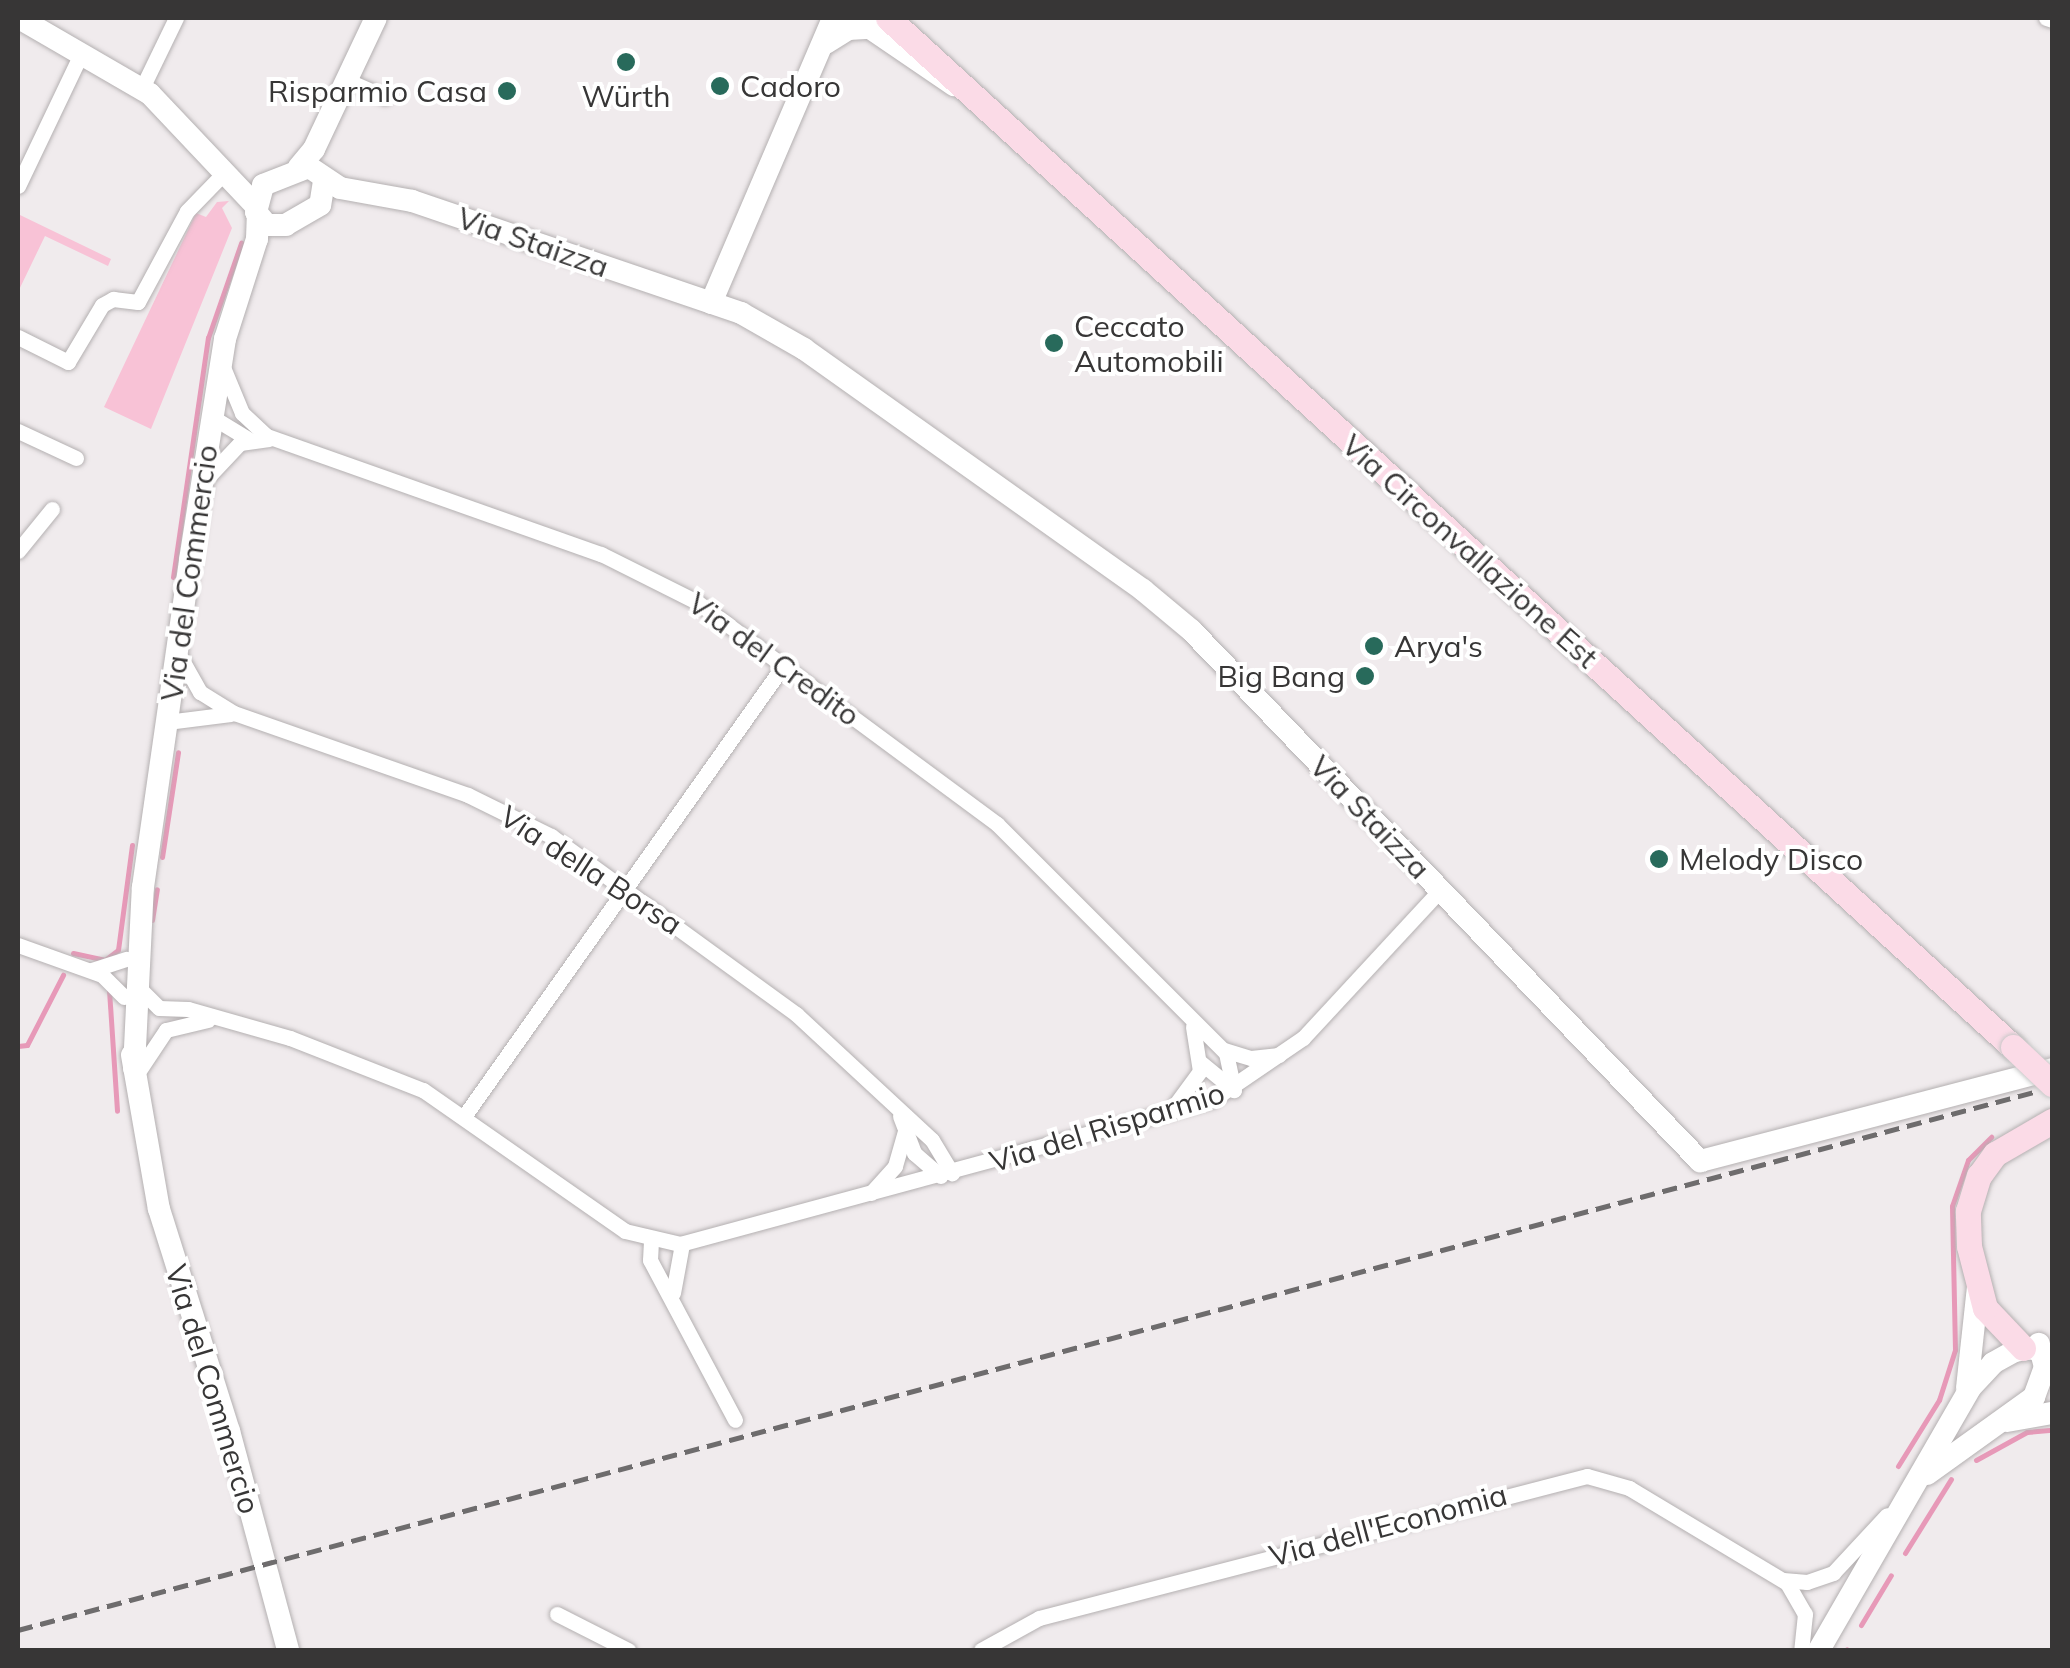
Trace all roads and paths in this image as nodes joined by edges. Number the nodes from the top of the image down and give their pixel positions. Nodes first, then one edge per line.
1 (19, 18) edge
2 (176, 18) edge
3 (376, 18) edge
4 (833, 18) edge
5 (888, 18) edge
6 (826, 43) junction
7 (82, 52) junction
8 (348, 81) junction
9 (142, 88) junction
10 (968, 92) junction
11 (385, 97) dead end
12 (224, 173) junction
13 (315, 174) junction
14 (275, 178) junction
15 (18, 186) edge
16 (352, 191) junction
17 (320, 205) junction
18 (257, 210) junction
19 (283, 226) junction
20 (250, 263) junction
21 (711, 303) junction
22 (18, 338) edge
23 (221, 358) junction
24 (212, 417) junction
25 (247, 419) junction
26 (18, 431) edge
27 (273, 439) junction
28 (250, 440) junction
29 (76, 458) dead end
30 (201, 491) junction
31 (52, 509) dead end
32 (18, 551) edge
33 (178, 649) junction
34 (783, 666) junction
35 (210, 700) junction
36 (168, 713) junction
37 (239, 715) junction
38 (143, 887) junction
39 (625, 889) junction
40 (1440, 890) junction
41 (18, 946) edge
42 (126, 959) junction
43 (88, 970) junction
44 (130, 990) junction
45 (222, 1020) junction
46 (1188, 1020) junction
47 (1222, 1048) junction
48 (1287, 1052) junction
49 (1200, 1062) junction
50 (2052, 1069) edge
51 (135, 1078) junction
52 (2052, 1084) edge
53 (1234, 1090) junction
54 (895, 1108) junction
55 (465, 1115) junction
56 (1166, 1116) junction
57 (2052, 1121) edge
58 (905, 1131) junction
59 (946, 1174) junction
60 (864, 1198) junction
61 (651, 1241) junction
62 (682, 1244) junction
63 (1977, 1283) junction
64 (673, 1297) junction
65 (2043, 1353) edge
66 (1964, 1396) junction
67 (2052, 1413) edge
68 (735, 1420) dead end
69 (1994, 1425) junction
70 (1917, 1485) junction
71 (1783, 1580) junction
72 (557, 1614) dead end
73 (288, 1650) edge
74 (628, 1650) edge
75 (981, 1650) edge
76 (1801, 1650) edge
77 (1819, 1650) edge

1 - 7 street
2 - 9 street
3 - 8 street
4 - 6 street
5 - 10 main road, Via Circonvallazione Est
6 - 10 street
6 - 21 street
7 - 9 street
7 - 15 street
8 - 11 street
8 - 13 street
9 - 12 street
10 - 52 main road, Via Circonvallazione Est, bridge
12 - 14 street
12 - 18 street
12 - 22 street
13 - 14 street
13 - 16 street, Via Staizza
13 - 17 street
14 - 18 street
16 - 17 street
16 - 21 street, Via Staizza
17 - 19 street, Via del Commercio
18 - 19 street
18 - 20 street, Via del Commercio
19 - 20 street, Via del Commercio
20 - 23 street, Via del Commercio
21 - 40 street, Via Staizza
23 - 24 street, Via del Commercio
23 - 25 street, Via del Credito
24 - 25 street
24 - 28 street
24 - 30 street, Via del Commercio
25 - 27 street, Via del Credito
26 - 29 street
27 - 28 street, Via del Credito
27 - 34 street, Via del Credito
28 - 30 street
30 - 33 street, Via del Commercio
31 - 32 street
33 - 35 street, Via della Borsa
33 - 36 street, Via del Commercio
34 - 39 street
34 - 46 street, Via del Credito
35 - 36 street
35 - 37 street, Via della Borsa
36 - 37 street, Via della Borsa
36 - 38 street, Via del Commercio
37 - 39 street, Via della Borsa
38 - 42 street, Via del Commercio
38 - 44 street, Via del Commercio
39 - 54 street, Via della Borsa
39 - 55 street
40 - 48 street, Via del Risparmio
40 - 50 street, Via Staizza
41 - 43 street
42 - 43 street
42 - 44 street, Via del Commercio
43 - 44 street
44 - 45 street
44 - 51 street, Via del Commercio
45 - 51 street
45 - 55 street
46 - 47 street, Via del Credito
46 - 49 street, Via del Credito
47 - 48 street
47 - 53 street
48 - 53 street, Via del Risparmio
49 - 53 street
49 - 56 street
51 - 73 street, Via del Commercio
53 - 56 street, Via del Risparmio
54 - 58 street, Via della Borsa
54 - 59 street, Via della Borsa
55 - 61 street
56 - 59 street, Via del Risparmio
57 - 63 main road
58 - 59 street, Via della Borsa
58 - 60 street
59 - 60 street, Via del Risparmio
60 - 62 street, Via del Risparmio
61 - 62 street, Via del Risparmio
61 - 64 street
62 - 64 street
63 - 65 main road
63 - 66 street
64 - 68 street
65 - 66 street
65 - 69 street
66 - 70 street
67 - 69 street
69 - 70 street
70 - 71 street
70 - 77 street
71 - 75 street, Via dell'Economia
71 - 76 street
72 - 74 street

